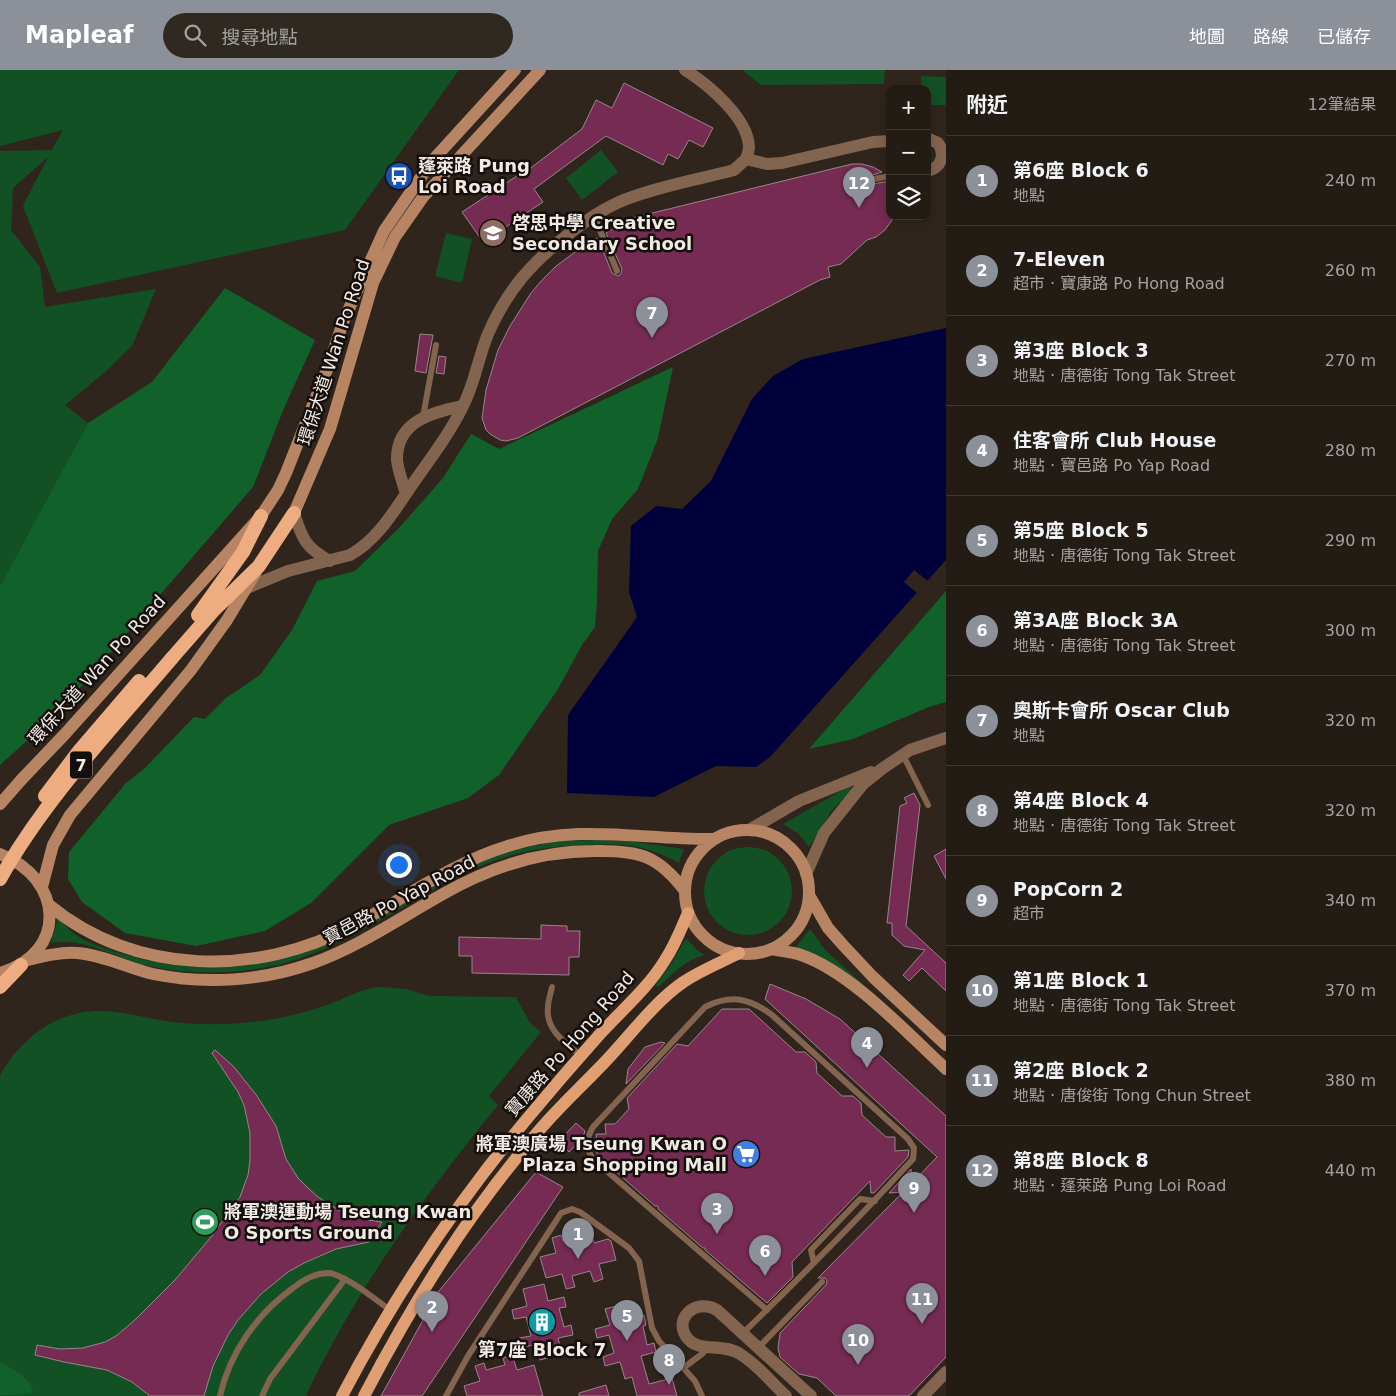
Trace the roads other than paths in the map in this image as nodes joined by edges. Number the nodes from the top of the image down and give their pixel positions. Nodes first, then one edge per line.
1 (514, 70) edge
2 (540, 70) edge
3 (685, 70) edge
4 (931, 140) edge
5 (886, 141) edge
6 (746, 159) junction
7 (931, 169) edge
8 (886, 177) edge
9 (874, 179) dead end
10 (593, 214) junction
11 (617, 271) dead end
12 (436, 345) dead end
13 (464, 406) junction
14 (423, 417) junction
15 (406, 494) junction
16 (294, 513) junction
17 (261, 516) junction
18 (330, 561) junction
19 (259, 566) junction
20 (247, 588) junction
21 (168, 655) junction
22 (946, 738) edge
23 (903, 755) junction
24 (883, 768) junction
25 (22, 779) junction
26 (0, 790) edge
27 (0, 804) edge
28 (928, 805) dead end
29 (750, 830) junction
30 (714, 839) junction
31 (0, 854) edge
32 (0, 863) edge
33 (806, 874) junction
34 (0, 879) edge
35 (42, 887) junction
36 (685, 892) junction
37 (809, 895) junction
38 (49, 905) junction
39 (688, 913) junction
40 (771, 949) junction
41 (739, 953) junction
42 (24, 962) junction
43 (0, 973) edge
44 (0, 987) edge
45 (552, 987) dead end
46 (946, 1045) edge
47 (580, 1056) junction
48 (946, 1069) edge
49 (875, 1201) junction
50 (814, 1263) junction
51 (345, 1279) junction
52 (822, 1282) dead end
53 (390, 1310) junction
54 (767, 1310) junction
55 (742, 1334) junction
56 (708, 1347) junction
57 (758, 1348) junction
58 (683, 1368) junction
59 (946, 1372) edge
60 (220, 1396) edge
61 (262, 1396) edge
62 (342, 1396) edge
63 (364, 1396) edge
64 (446, 1396) edge
65 (702, 1396) edge
66 (786, 1396) edge
67 (811, 1396) edge
68 (924, 1396) edge

1 - 17 main road, 環保大道 Wan Po Road
2 - 16 main road, 環保大道 Wan Po Road
3 - 6 street
4 - 7 street
5 - 6 street
6 - 10 street
8 - 9 lane
10 - 11 lane
10 - 13 street
12 - 14 lane
13 - 14 street
13 - 15 street
14 - 15 street
15 - 18 street
16 - 18 street
16 - 19 highway, 環保大道 Wan Po Road / 7
17 - 21 highway, 環保大道 Wan Po Road / 7
17 - 25 main road, 環保大道 Wan Po Road
18 - 20 street
19 - 20 main road, 環保大道 Wan Po Road
19 - 21 highway, 環保大道 Wan Po Road / 7
20 - 35 main road, 環保大道 Wan Po Road
21 - 32 highway, 環保大道 Wan Po Road / 7, bridge
21 - 34 highway, 環保大道 Wan Po Road / 7, bridge
22 - 23 street
23 - 24 street
23 - 28 lane
24 - 29 street
24 - 33 street
25 - 26 main road
25 - 27 main road, 環保大道 Wan Po Road
29 - 30 main road, 寶邑路 Po Yap Road
29 - 33 main road, 寶邑路 Po Yap Road
30 - 36 main road, 寶邑路 Po Yap Road
30 - 38 main road, 寶邑路 Po Yap Road
31 - 35 main road
33 - 37 main road, 寶邑路 Po Yap Road
35 - 38 main road
36 - 39 main road, 寶邑路 Po Yap Road
36 - 42 main road, 寶邑路 Po Yap Road
37 - 40 main road, 寶邑路 Po Yap Road
37 - 46 main road, 寶邑路 Po Yap Road
38 - 42 main road
39 - 41 main road, 寶邑路 Po Yap Road
39 - 47 main road, 寶康路 Po Hong Road
40 - 41 main road, 寶邑路 Po Yap Road
40 - 48 main road, 寶邑路 Po Yap Road
41 - 63 main road, 寶康路 Po Hong Road
42 - 43 main road, 寶邑路 Po Yap Road
42 - 44 highway
45 - 47 lane
47 - 53 main road, 寶康路 Po Hong Road
49 - 50 lane
49 - 50 lane
49 - 54 lane
50 - 54 lane
51 - 53 lane
51 - 60 lane
51 - 61 lane
52 - 57 lane
53 - 62 main road, 寶康路 Po Hong Road
54 - 55 lane
55 - 56 street
55 - 57 street
56 - 58 lane
56 - 66 street
57 - 67 street
58 - 64 lane
58 - 65 lane
59 - 68 street

